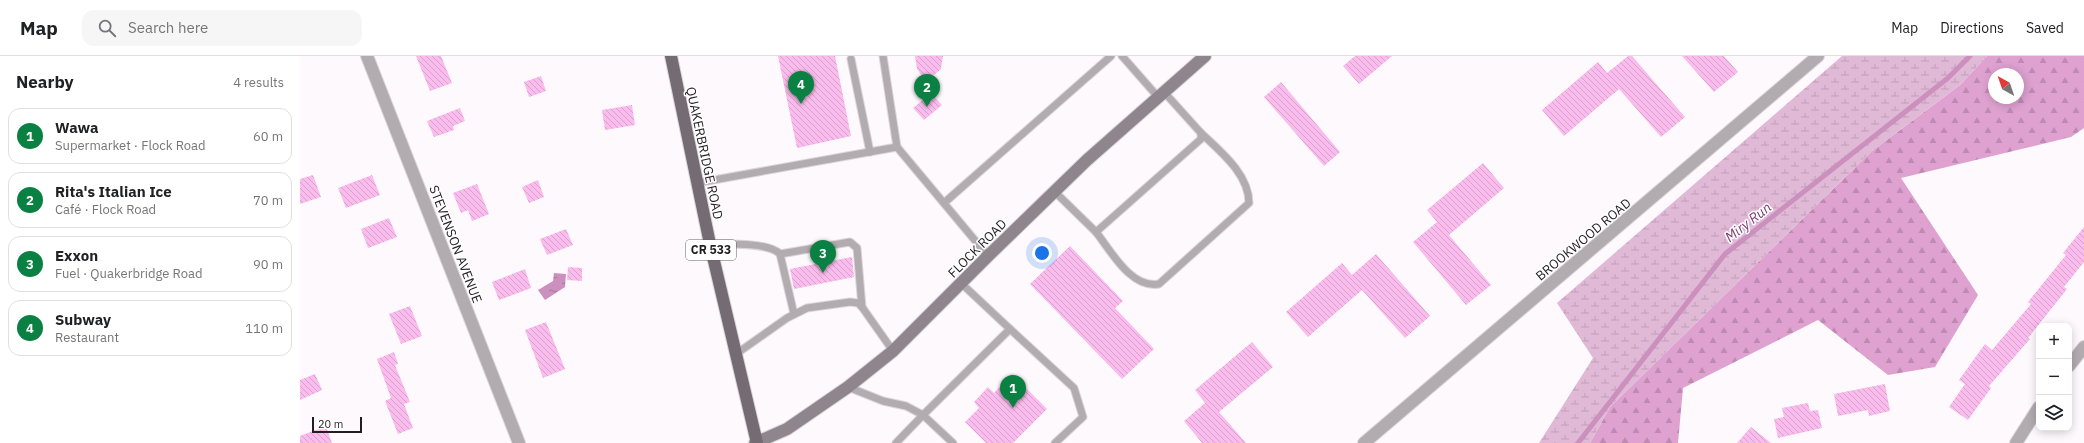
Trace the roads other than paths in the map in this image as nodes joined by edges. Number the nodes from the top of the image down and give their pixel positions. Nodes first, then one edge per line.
1 (367, 56) edge
2 (670, 56) edge
3 (883, 56) edge
4 (1110, 56) edge
5 (1122, 56) edge
6 (1205, 56) edge
7 (1818, 56) edge
8 (851, 59) dead end
9 (1161, 94) junction
10 (1201, 133) junction
11 (897, 147) junction
12 (870, 152) junction
13 (697, 183) junction
14 (1055, 192) junction
15 (944, 203) junction
16 (1096, 232) junction
17 (710, 244) junction
18 (780, 254) junction
19 (988, 256) junction
20 (962, 284) junction
21 (862, 307) junction
22 (794, 314) junction
23 (1010, 329) junction
24 (2084, 347) edge
25 (894, 351) junction
26 (736, 354) junction
27 (2072, 362) edge
28 (848, 387) junction
29 (2036, 412) edge
30 (924, 415) junction
31 (519, 443) edge
32 (756, 443) edge
33 (896, 443) edge
34 (953, 443) edge
35 (1055, 443) edge
36 (1364, 443) edge
37 (2016, 443) edge

1 - 31 street, STEVENSON AVENUE
2 - 13 main road, QUAKERBRIDGE ROAD / CR 533
3 - 11 lane
4 - 15 lane
5 - 9 lane
6 - 9 main road, FLOCK ROAD
7 - 36 street, BROOKWOOD ROAD
8 - 12 lane
9 - 10 lane
9 - 14 main road, FLOCK ROAD
10 - 16 lane
10 - 16 lane
11 - 12 lane
11 - 15 lane
12 - 13 lane
13 - 17 main road, QUAKERBRIDGE ROAD / CR 533
14 - 16 lane
14 - 19 main road, FLOCK ROAD
15 - 19 lane
17 - 18 lane
17 - 26 main road, QUAKERBRIDGE ROAD / CR 533
18 - 21 lane
18 - 22 lane
19 - 20 main road, FLOCK ROAD
20 - 23 lane
20 - 25 main road, FLOCK ROAD
21 - 22 lane
21 - 25 lane
22 - 26 lane
23 - 30 lane
23 - 35 lane
24 - 27 street
25 - 28 main road, FLOCK ROAD
26 - 32 main road, QUAKERBRIDGE ROAD / CR 533
28 - 30 lane
28 - 32 main road, FLOCK ROAD
29 - 37 street
30 - 33 lane
30 - 34 lane

